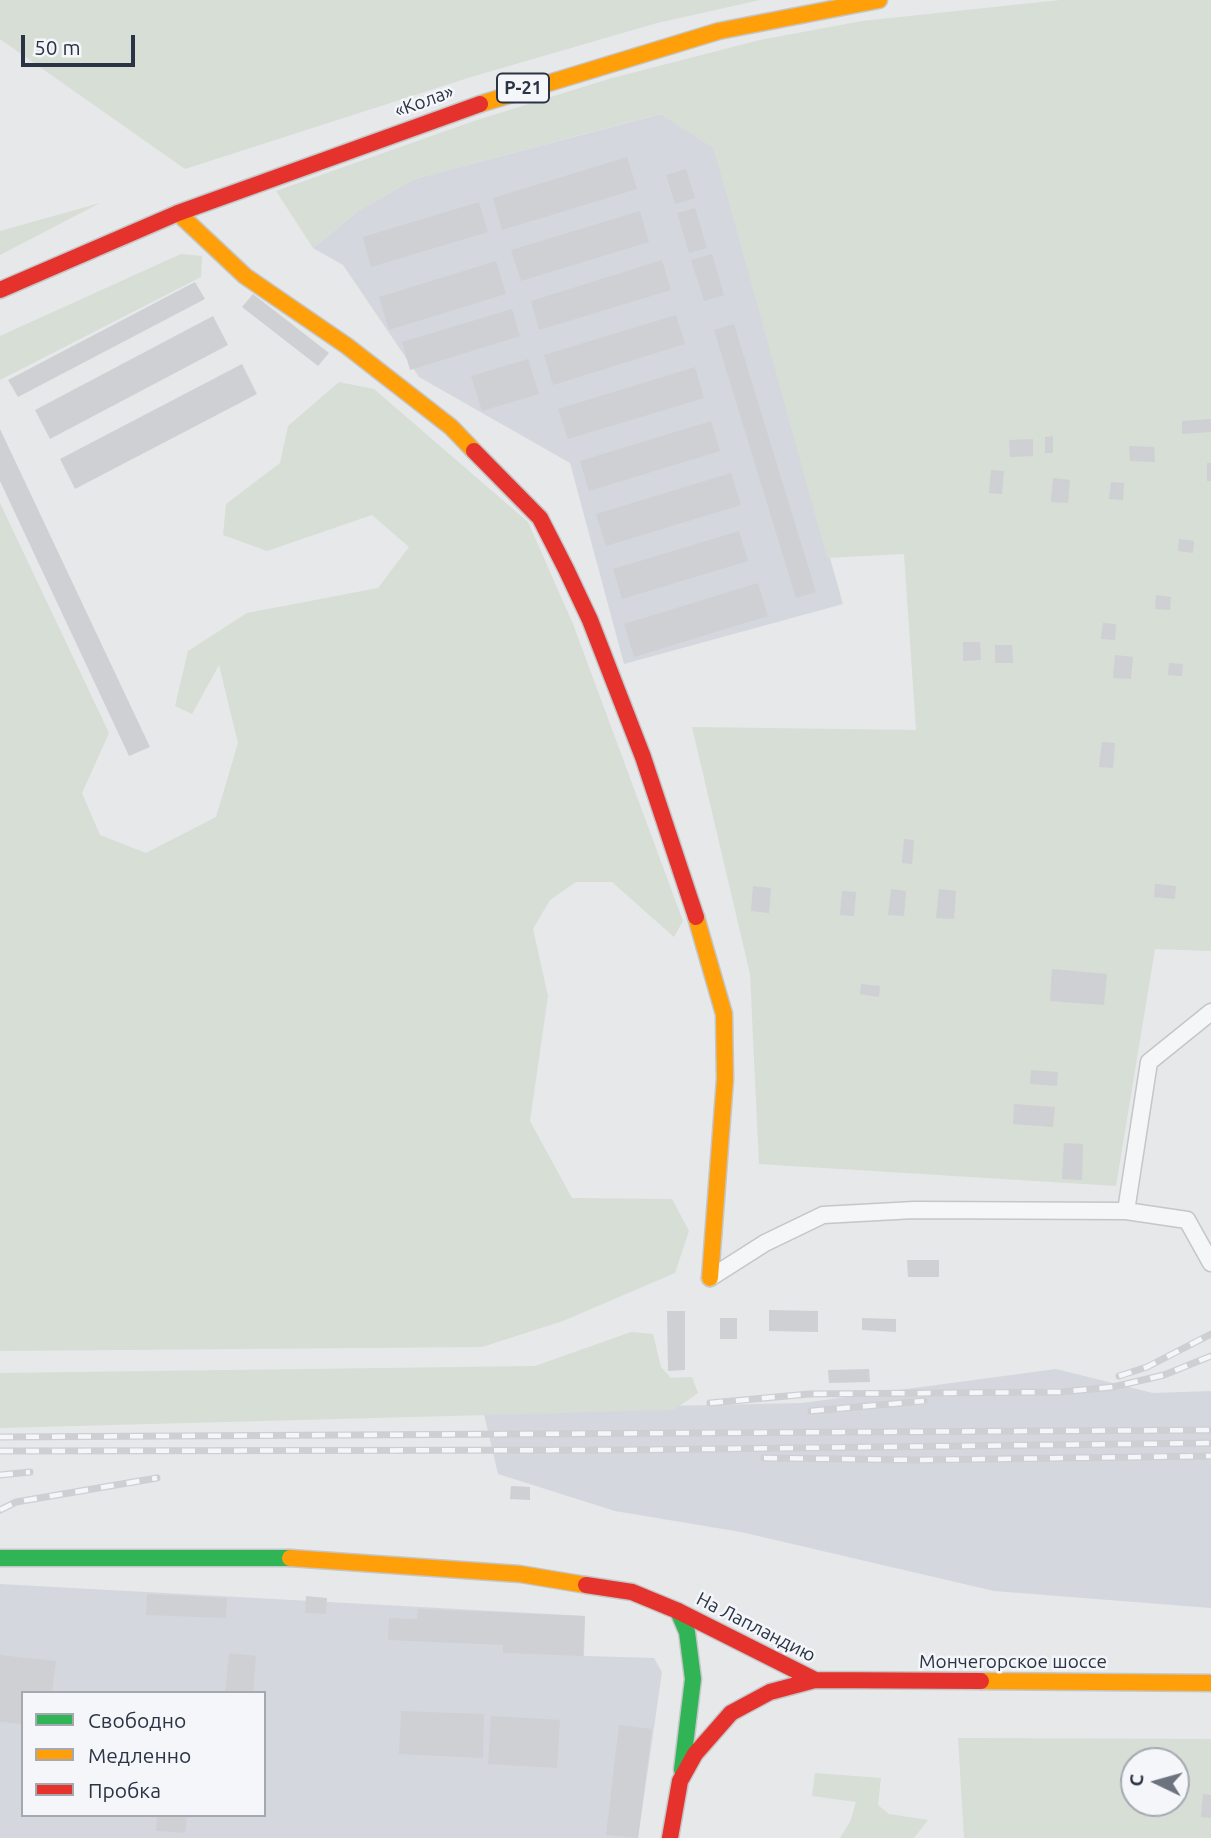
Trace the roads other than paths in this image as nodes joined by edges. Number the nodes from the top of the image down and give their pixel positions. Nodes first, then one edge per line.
1 (879, 0) edge
2 (178, 213) junction
3 (0, 290) edge
4 (1211, 1012) edge
5 (1126, 1211) junction
6 (1211, 1263) edge
7 (710, 1278) joint
8 (0, 1558) edge
9 (678, 1611) junction
10 (815, 1680) junction
11 (1211, 1683) edge
12 (680, 1781) junction
13 (670, 1838) edge

1 - 2 main road, «Кола» / Р-21
2 - 3 main road, «Кола» / Р-21
2 - 7 main road
4 - 5 street
5 - 6 street
5 - 7 street
8 - 9 main road, На Лапландию
9 - 10 main road, На Лапландию
9 - 12 main road
10 - 11 main road, Мончегорское шоссе
10 - 12 main road
12 - 13 main road

